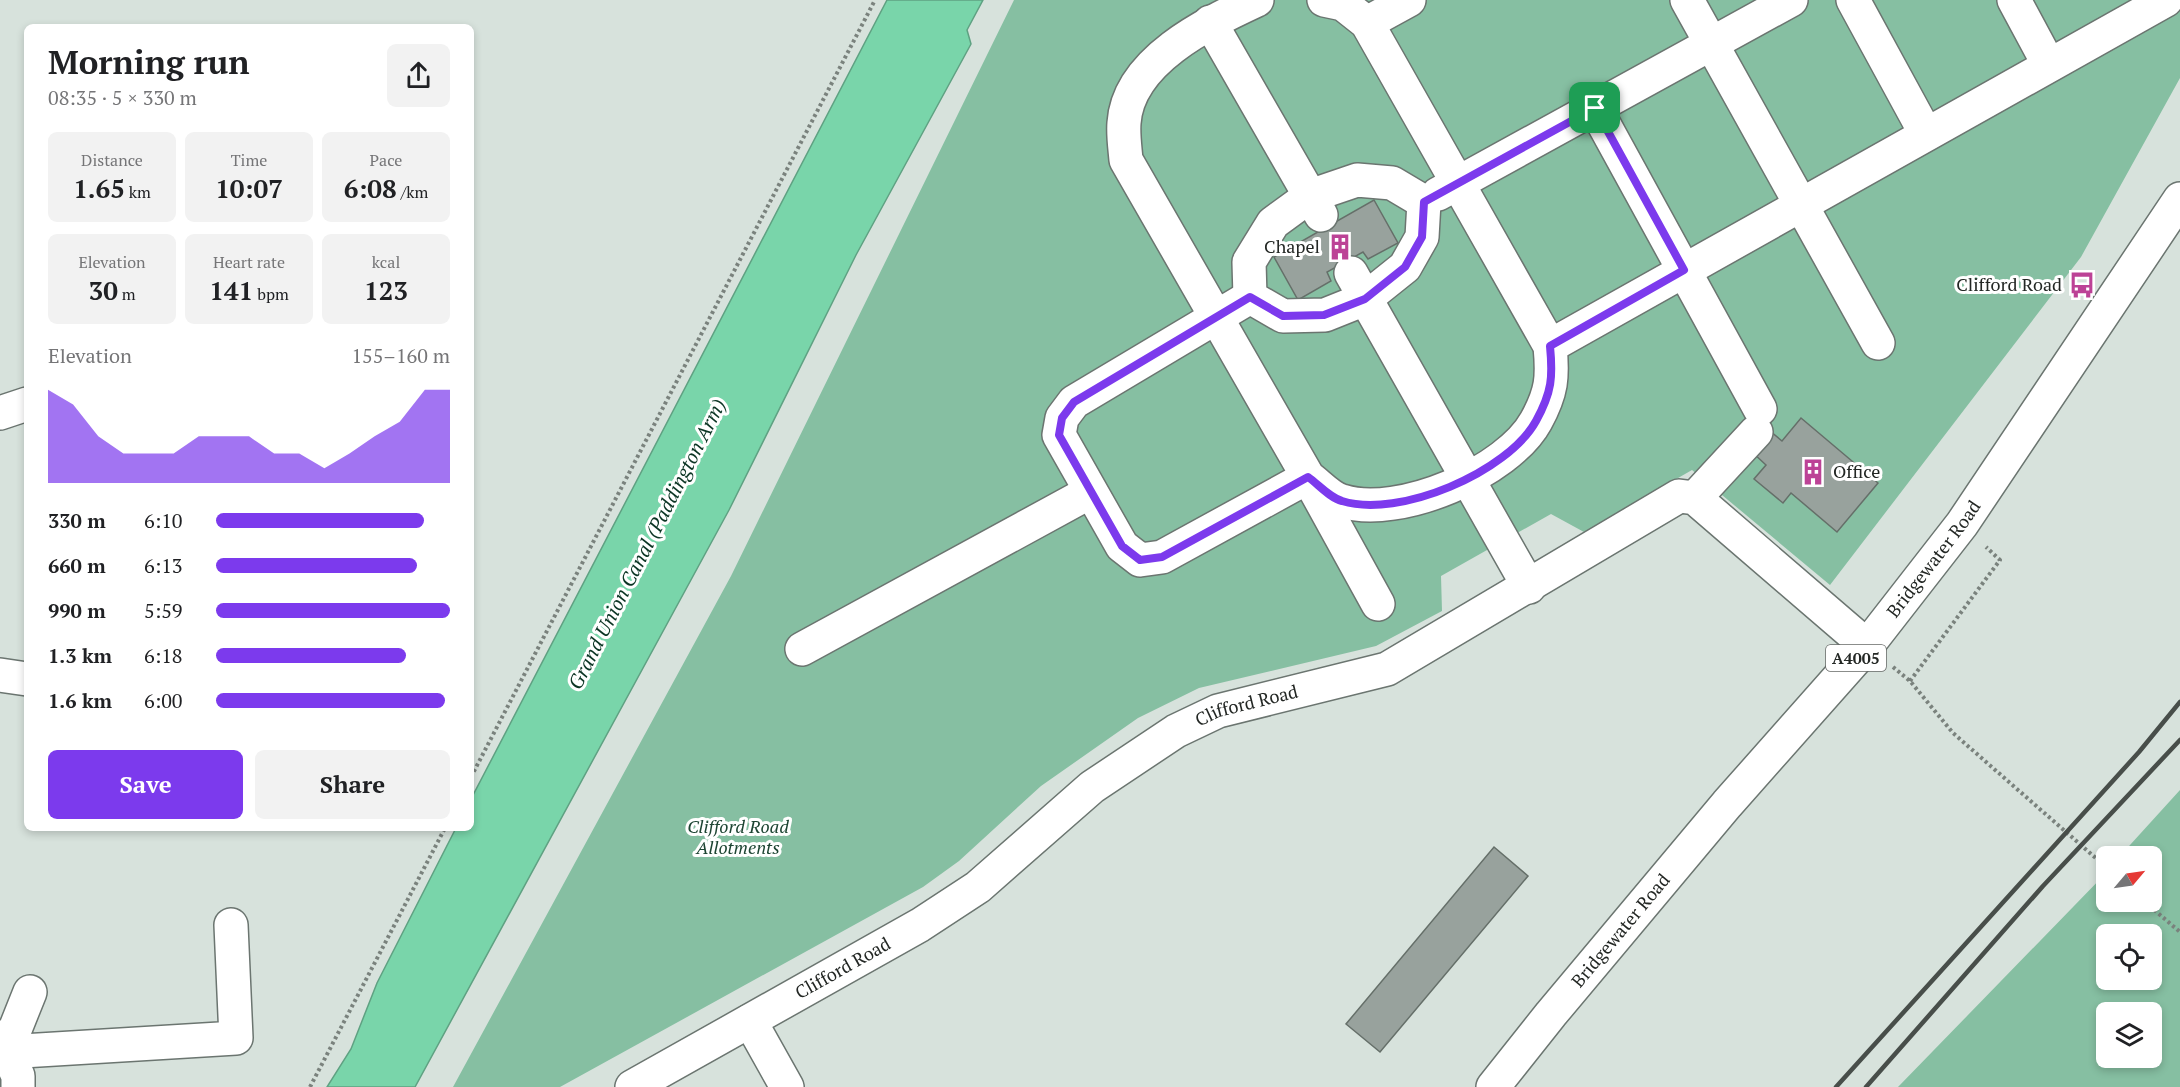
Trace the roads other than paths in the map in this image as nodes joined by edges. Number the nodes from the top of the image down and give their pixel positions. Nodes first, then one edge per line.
1 (1257, 0) edge
2 (1324, 0) edge
3 (1409, 0) edge
4 (1687, 0) edge
5 (1791, 0) edge
6 (1852, 0) edge
7 (2014, 0) edge
8 (2166, 0) edge
9 (1210, 22) junction
10 (1366, 23) junction
11 (1712, 43) junction
12 (2049, 65) junction
13 (1595, 108) junction
14 (1926, 134) junction
15 (1457, 184) junction
16 (2180, 199) edge
17 (1424, 202) junction
18 (1801, 204) junction
19 (1316, 206) junction
20 (1684, 270) junction
21 (1358, 286) junction
22 (1250, 297) junction
23 (1215, 317) junction
24 (1878, 343) dead end
25 (1550, 346) junction
26 (24, 405) edge
27 (0, 413) edge
28 (1308, 477) junction
29 (1467, 479) junction
30 (1090, 492) junction
31 (1695, 498) junction
32 (1529, 587) junction
33 (1378, 604) dead end
34 (1867, 646) junction
35 (802, 650) dead end
36 (0, 675) edge
37 (24, 679) edge
38 (231, 926) dead end
39 (30, 992) dead end
40 (750, 1021) junction
41 (3, 1044) edge
42 (18, 1087) edge
43 (632, 1087) edge
44 (787, 1087) edge
45 (1493, 1087) edge

1 - 9 street
2 - 10 street
3 - 10 street
4 - 11 street
5 - 11 street
6 - 14 street
7 - 12 street
8 - 12 street
9 - 19 street
9 - 23 street
10 - 15 street
11 - 13 street
11 - 18 street
12 - 14 street
13 - 15 street
13 - 20 street
14 - 18 street
15 - 17 street
15 - 25 street
16 - 34 street, Bridgewater Road / A4005
17 - 19 street
17 - 21 street
18 - 20 street
18 - 24 street
19 - 22 street
20 - 25 street
20 - 31 street
21 - 22 street
21 - 29 street
22 - 23 street
23 - 28 street
23 - 30 street
25 - 29 street
26 - 27 street
28 - 29 street
28 - 30 street
28 - 33 street
29 - 32 street
30 - 35 street
31 - 32 street, Clifford Road
31 - 34 street
32 - 40 street, Clifford Road
34 - 45 street, Bridgewater Road / A4005
36 - 37 street
38 - 41 street
39 - 41 street
40 - 43 street, Clifford Road
40 - 44 street
41 - 42 street

